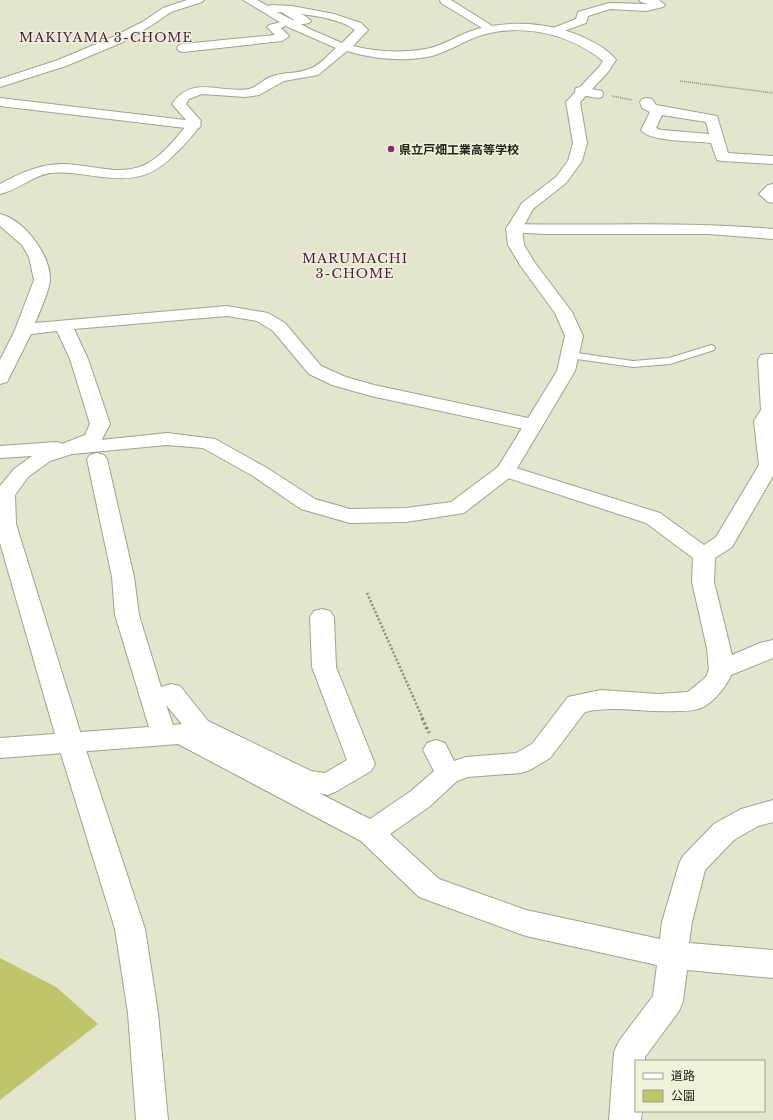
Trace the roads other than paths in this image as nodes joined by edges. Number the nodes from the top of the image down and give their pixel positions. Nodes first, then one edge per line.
1 (198, 0) edge
2 (645, 0) edge
3 (445, 1) dead end
4 (155, 3) dead end
5 (256, 4) edge
6 (170, 8) junction
7 (288, 9) junction
8 (298, 22) dead end
9 (281, 25) dead end
10 (491, 29) junction
11 (552, 32) junction
12 (343, 47) junction
13 (183, 48) dead end
14 (0, 83) edge
15 (0, 102) edge
16 (194, 125) junction
17 (717, 139) junction
18 (773, 160) edge
19 (773, 188) edge
20 (0, 190) edge
21 (773, 199) edge
22 (0, 219) edge
23 (514, 229) junction
24 (773, 234) edge
25 (63, 325) junction
26 (24, 330) junction
27 (711, 348) dead end
28 (570, 355) junction
29 (773, 358) edge
30 (0, 378) edge
31 (533, 425) junction
32 (69, 448) junction
33 (0, 452) edge
34 (97, 459) dead end
35 (506, 471) junction
36 (2, 491) edge
37 (704, 555) junction
38 (322, 617) dead end
39 (773, 648) edge
40 (721, 669) junction
41 (152, 699) junction
42 (164, 735) junction
43 (70, 741) junction
44 (0, 748) edge
45 (436, 750) road end
46 (448, 774) junction
47 (773, 811) edge
48 (371, 833) junction
49 (674, 955) junction
50 (773, 964) edge
51 (152, 1120) edge
52 (625, 1120) edge

1 - 6 street
2 - 11 street
3 - 10 street
4 - 6 street
5 - 7 street
5 - 12 street
6 - 14 street
7 - 8 street
7 - 12 street
9 - 13 street
10 - 11 street
10 - 12 street
11 - 23 street
12 - 16 street
15 - 16 street
16 - 20 street
17 - 17 street
17 - 18 street
19 - 21 street
22 - 26 street
23 - 24 street
23 - 28 street
25 - 26 street
25 - 31 street
25 - 32 street
26 - 30 street
27 - 28 lane
28 - 31 street
29 - 37 street
31 - 35 street
32 - 33 street
32 - 35 street
32 - 36 street
34 - 41 street
35 - 37 street
36 - 43 street
37 - 40 street
38 - 41 street
39 - 40 street
40 - 46 street
41 - 42 street
42 - 43 street
42 - 48 street
43 - 44 street
43 - 51 street
45 - 46 street
46 - 48 street
47 - 49 street
48 - 49 street
49 - 50 street
49 - 52 street

